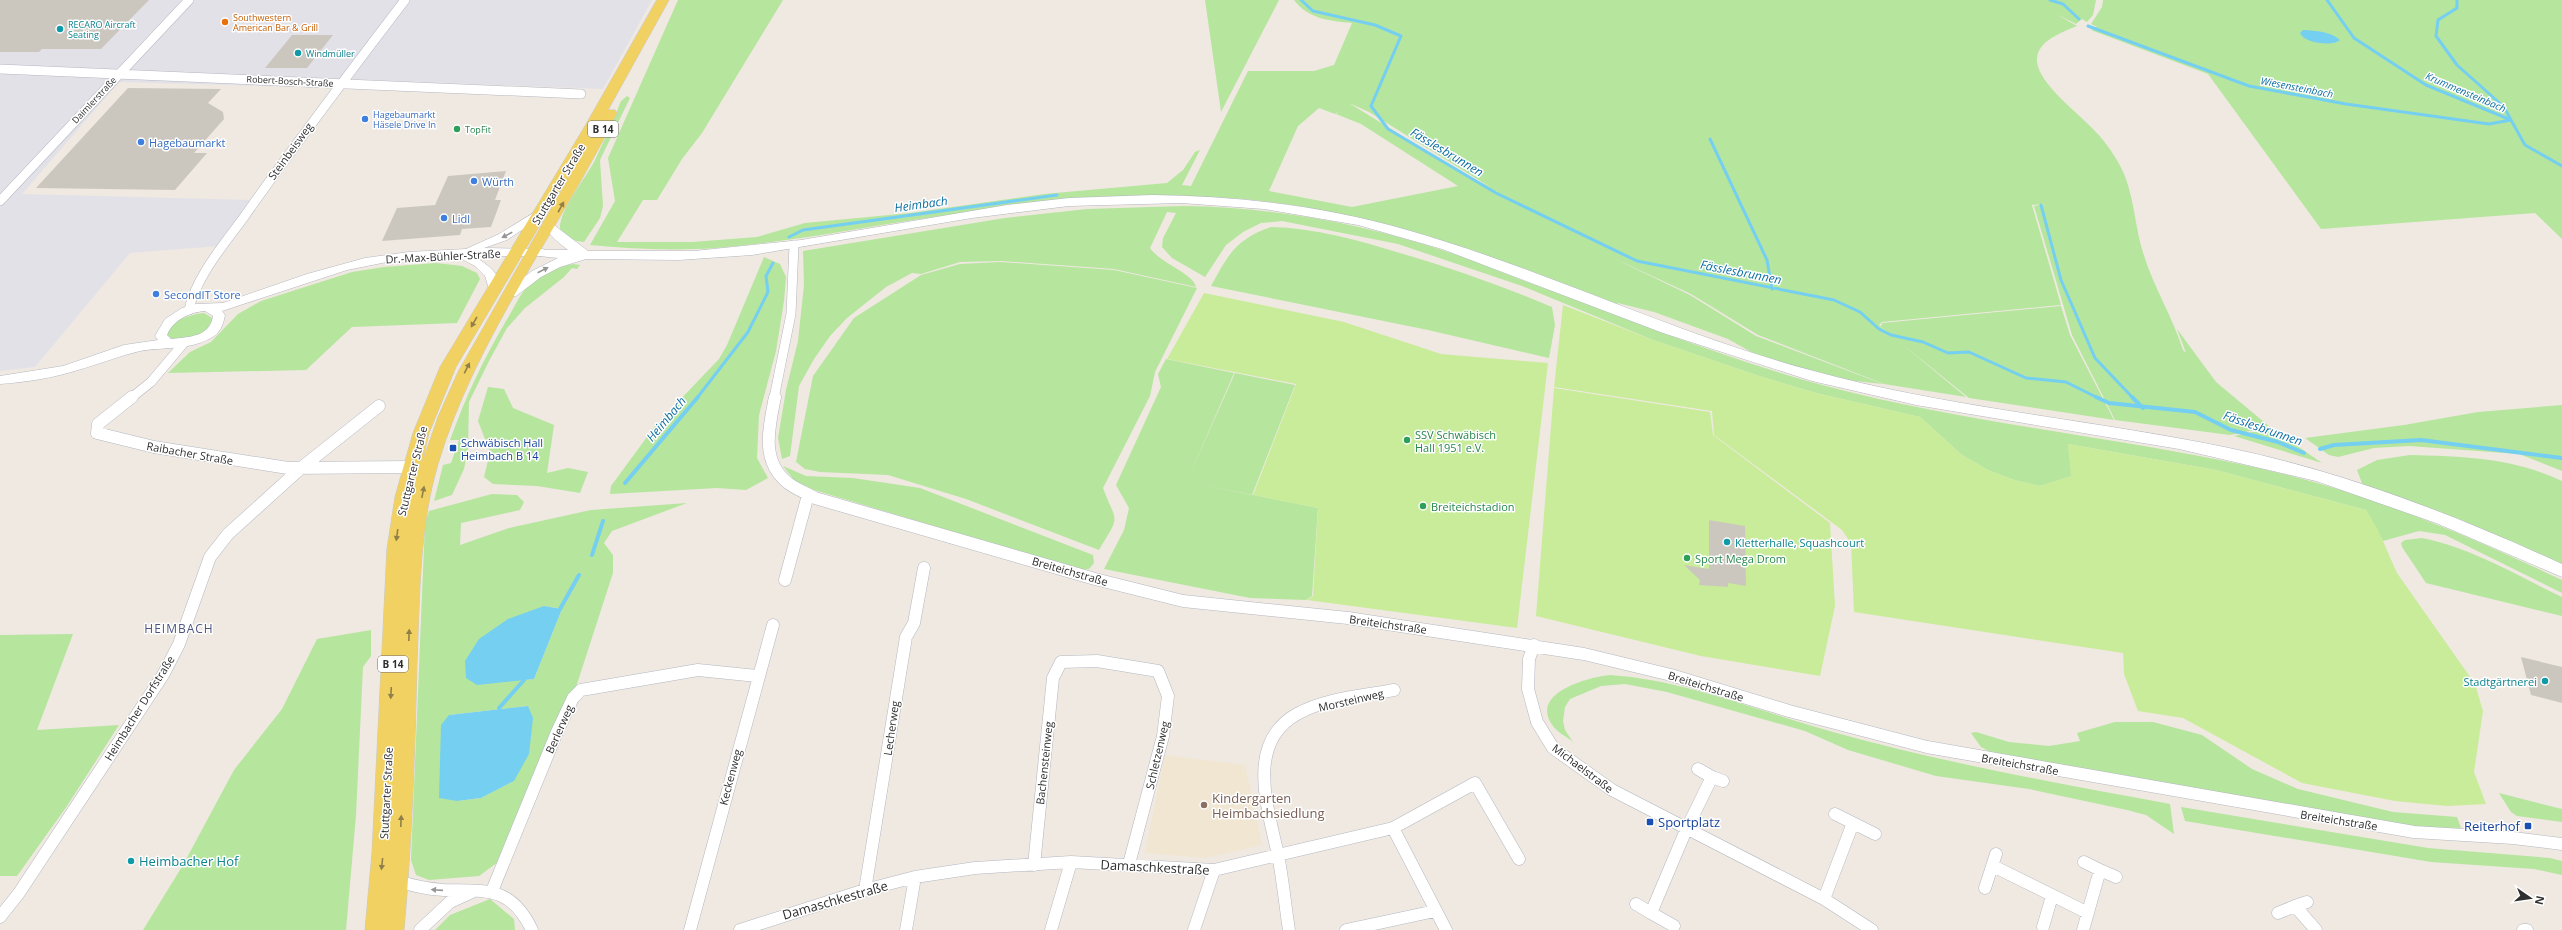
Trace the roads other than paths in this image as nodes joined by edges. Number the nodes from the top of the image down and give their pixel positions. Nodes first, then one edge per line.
1 (189, 0) edge
2 (405, 0) edge
3 (662, 1) edge
4 (0, 69) edge
5 (118, 74) junction
6 (340, 84) junction
7 (581, 94) dead end
8 (0, 201) edge
9 (540, 214) junction
10 (550, 226) junction
11 (794, 245) junction
12 (456, 253) junction
13 (516, 253) junction
14 (540, 253) junction
15 (580, 255) junction
16 (503, 291) junction
17 (255, 297) junction
18 (211, 309) junction
19 (190, 310) junction
20 (216, 326) junction
21 (162, 330) junction
22 (168, 343) junction
23 (183, 344) junction
24 (117, 352) junction
25 (0, 380) edge
26 (379, 406) dead end
27 (411, 467) junction
28 (301, 468) junction
29 (808, 495) junction
30 (924, 568) dead end
31 (2562, 572) edge
32 (785, 580) dead end
33 (773, 625) dead end
34 (1534, 645) junction
35 (1061, 662) joint
36 (757, 676) junction
37 (1394, 690) dead end
38 (1698, 769) dead end
39 (1834, 814) dead end
40 (1853, 823) junction
41 (1393, 828) junction
42 (1686, 830) junction
43 (1875, 834) dead end
44 (2562, 844) edge
45 (1278, 855) junction
46 (1519, 859) dead end
47 (1071, 862) junction
48 (2084, 862) dead end
49 (1129, 864) junction
50 (1034, 865) junction
51 (1214, 870) junction
52 (2100, 870) junction
53 (915, 877) junction
54 (2116, 877) dead end
55 (398, 881) junction
56 (1985, 888) dead end
57 (476, 890) junction
58 (865, 890) junction
59 (492, 891) junction
60 (2052, 896) junction
61 (1824, 899) junction
62 (1636, 904) dead end
63 (1436, 911) junction
64 (1652, 912) junction
65 (2278, 913) dead end
66 (2088, 914) junction
67 (0, 917) edge
68 (1674, 926) dead end
69 (2045, 929) edge
70 (376, 930) edge
71 (393, 930) edge
72 (420, 930) edge
73 (532, 930) edge
74 (690, 930) edge
75 (740, 930) edge
76 (906, 930) edge
77 (1051, 930) edge
78 (1194, 930) edge
79 (1289, 930) edge
80 (1346, 930) edge
81 (1446, 930) edge
82 (1872, 930) edge
83 (2083, 930) edge
84 (2316, 930) edge
85 (2523, 930) edge
86 (2527, 930) edge

1 - 5 street, Daimlerstraße
2 - 6 street, Steinbeisweg
3 - 9 main road, Stuttgarter Straße / B 14
10 -> 3 main road, Stuttgarter Straße / B 14
4 - 5 street, Robert-Bosch-Straße
5 - 6 street, Robert-Bosch-Straße
5 - 8 street, Daimlerstraße
6 - 7 street, Robert-Bosch-Straße
6 - 19 street, Steinbeisweg
9 -> 12 street
9 - 13 main road, Stuttgarter Straße / B 14
10 - 14 main road, Stuttgarter Straße / B 14
10 - 15 main road
11 - 15 main road
11 - 29 street, Breiteichstraße
11 - 31 main road
12 - 13 street, Dr.-Max-Bühler-Straße
12 - 16 street
12 - 17 street, Dr.-Max-Bühler-Straße
13 - 14 street, Dr.-Max-Bühler-Straße
13 - 16 main road, Stuttgarter Straße / B 14
14 - 15 main road
14 - 16 main road, Stuttgarter Straße / B 14
16 -> 15 main road
16 -> 27 main road, Stuttgarter Straße / B 14
55 -> 16 main road, Stuttgarter Straße / B 14
17 - 18 street, Dr.-Max-Bühler-Straße
17 - 20 street, Dr.-Max-Bühler-Straße
18 - 19 street, Dr.-Max-Bühler-Straße
18 - 20 street
19 - 21 street
20 - 23 street, Dr.-Max-Bühler-Straße
21 - 22 street
21 - 24 street
22 - 23 street
22 - 24 street
23 - 28 street, Raibacher Straße
24 - 25 street
26 - 28 street, Heimbacher Dorfstraße
27 - 28 street, Raibacher Straße
27 -> 70 main road, Stuttgarter Straße / B 14
28 - 67 street, Heimbacher Dorfstraße
29 - 32 street
29 - 34 street, Breiteichstraße
30 - 58 street, Lecherweg
33 - 36 street, Keckenweg
34 - 42 street, Michaelstraße
34 - 44 street, Breiteichstraße
35 - 49 street, Schletzenweg
35 - 50 street, Bachensteinweg
36 - 59 street, Berlerweg
36 - 74 street, Keckenweg
37 - 45 street, Morsteinweg
38 - 42 street
39 - 40 street
40 - 43 street
40 - 61 street
41 - 45 street, Damaschkestraße
41 - 46 street, Damaschkestraße
41 - 63 street
42 - 61 street, Michaelstraße
42 - 64 street
45 - 51 street, Damaschkestraße
45 - 79 street, Morsteinweg
47 - 49 street, Damaschkestraße
47 - 50 street, Damaschkestraße
47 - 77 street
48 - 52 street
49 - 51 street, Damaschkestraße
50 - 53 street, Damaschkestraße
51 - 78 street
52 - 54 street
52 - 66 street
53 - 58 street, Damaschkestraße
53 - 76 street
57 -> 55 street
55 - 71 main road, Stuttgarter Straße / B 14
56 - 60 street
57 - 59 street
57 - 72 street
58 - 75 street, Damaschkestraße
59 - 73 street
60 - 66 street
60 - 69 street
61 - 82 street, Michaelstraße
62 - 64 street
63 - 80 street
63 - 81 street
64 - 68 street
65 - 84 street
66 - 83 street
85 - 86 street

